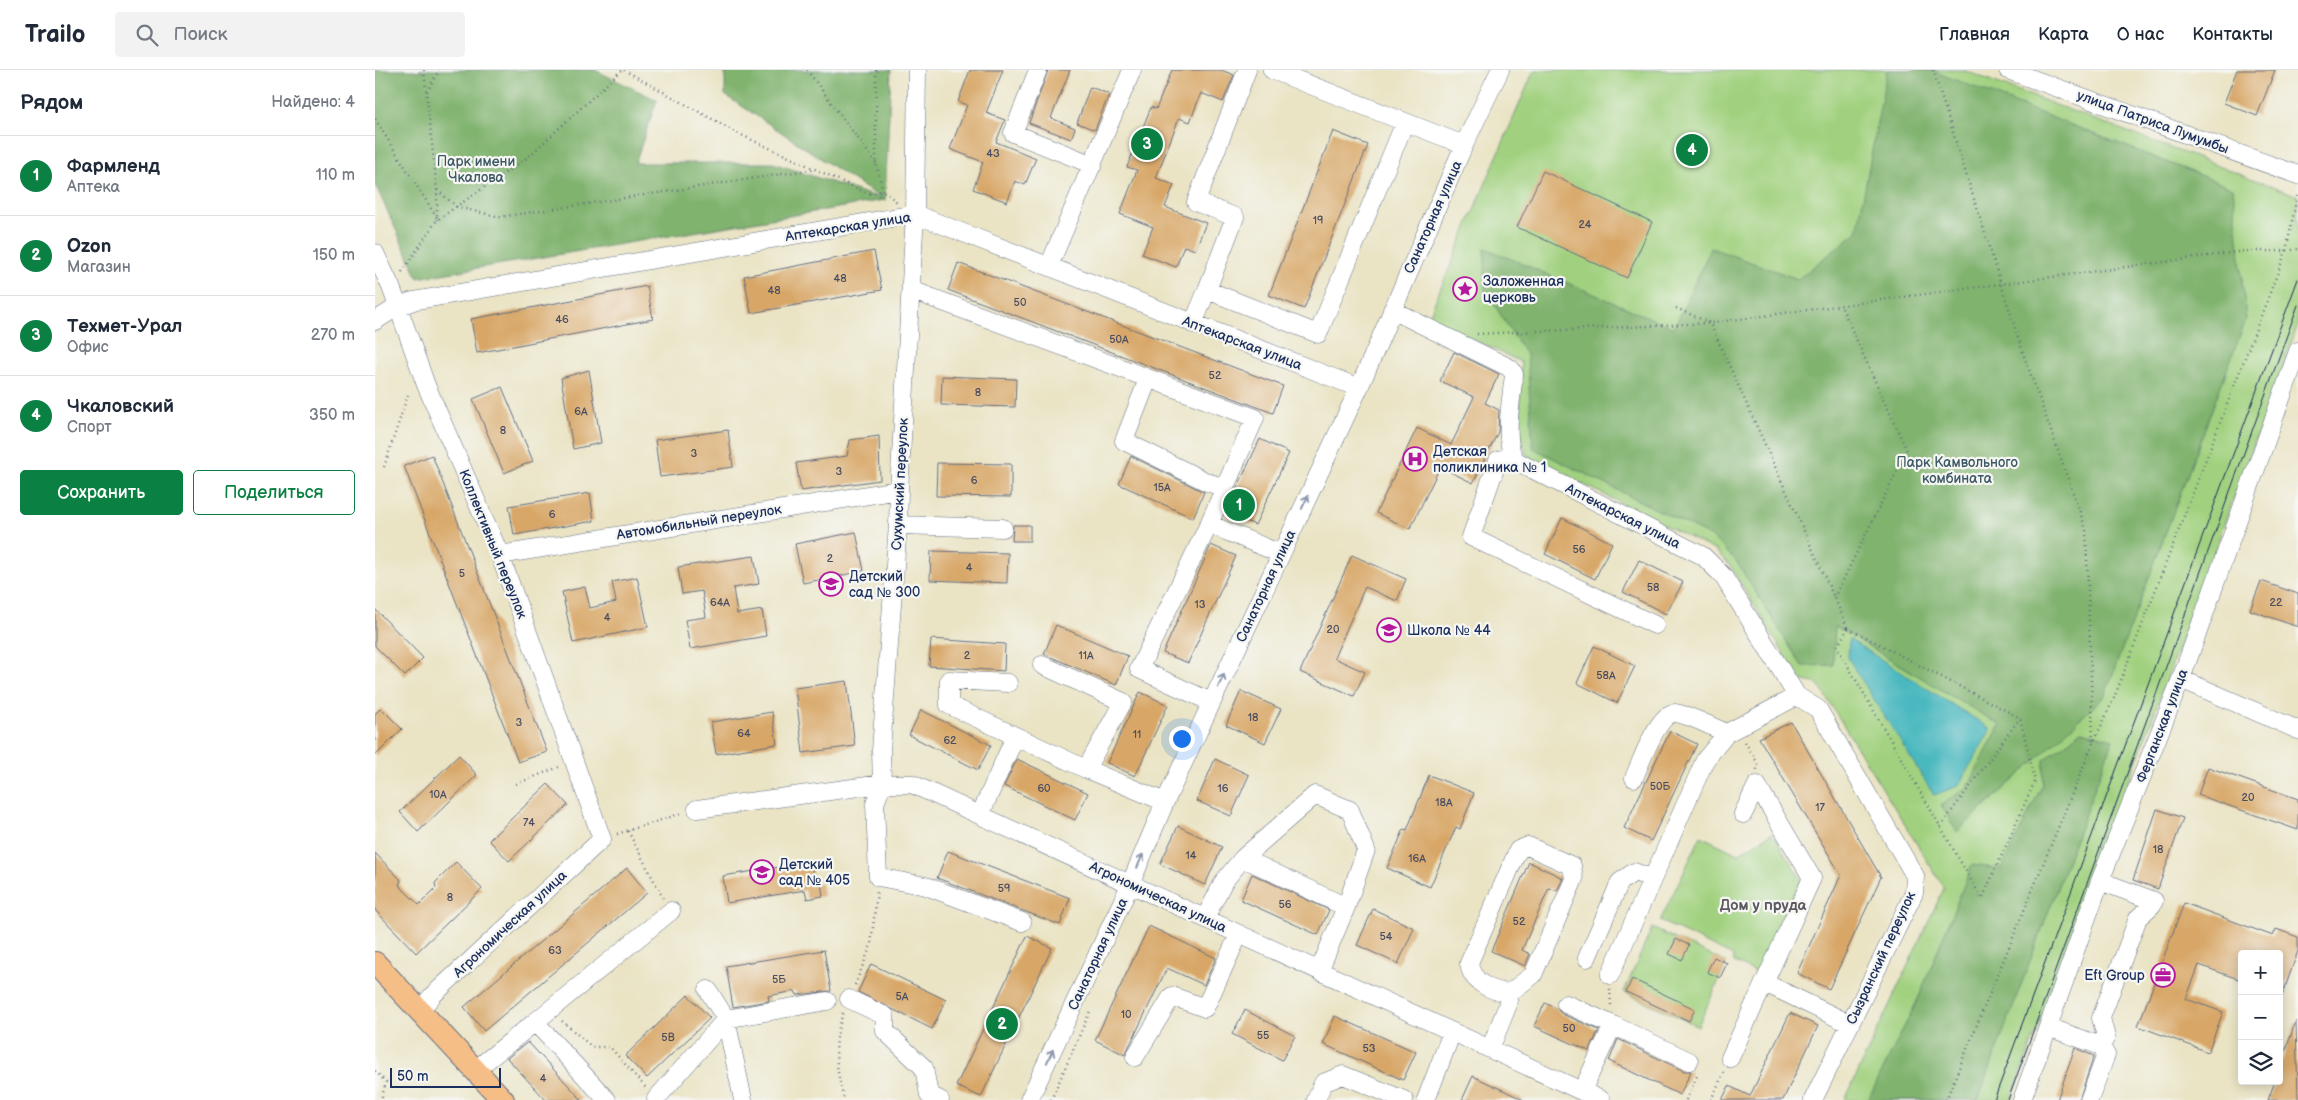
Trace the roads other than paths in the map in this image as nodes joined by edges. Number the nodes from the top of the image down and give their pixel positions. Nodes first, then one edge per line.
1 (917, 70) edge
2 (1038, 70) edge
3 (1132, 70) edge
4 (1247, 70) edge
5 (1272, 70) edge
6 (1500, 70) edge
7 (2009, 70) edge
8 (1405, 122) junction
9 (1464, 145) junction
10 (1093, 165) junction
11 (2298, 175) edge
12 (915, 214) junction
13 (375, 253) edge
14 (1049, 266) junction
15 (911, 290) junction
16 (1207, 290) junction
17 (397, 307) junction
18 (1392, 310) junction
19 (375, 321) edge
20 (1193, 324) junction
21 (2298, 351) edge
22 (1148, 379) junction
23 (1359, 388) junction
24 (1511, 457) junction
25 (1225, 488) junction
26 (899, 490) junction
27 (1209, 524) junction
28 (898, 525) junction
29 (1003, 528) dead end
30 (1281, 554) junction
31 (500, 555) junction
32 (1655, 625) dead end
33 (1042, 665) dead end
34 (2181, 680) junction
35 (1008, 683) dead end
36 (1797, 696) junction
37 (1211, 702) junction
38 (1732, 730) junction
39 (2298, 730) edge
40 (1015, 738) junction
41 (1087, 769) junction
42 (1634, 778) dead end
43 (882, 784) junction
44 (1165, 802) junction
45 (697, 809) road end
46 (1743, 814) dead end
47 (980, 815) junction
48 (601, 839) joint
49 (1243, 858) junction
50 (1652, 878) junction
51 (2100, 882) junction
52 (1130, 885) junction
53 (1346, 907) junction
54 (671, 911) road end
55 (1205, 918) junction
56 (1022, 922) dead end
57 (1239, 934) junction
58 (1587, 958) dead end
59 (375, 963) edge
60 (1319, 971) junction
61 (1609, 975) road end
62 (1765, 983) junction
63 (708, 990) dead end
64 (1509, 993) junction
65 (849, 999) dead end
66 (827, 1001) dead end
67 (1566, 1004) dead end
68 (420, 1010) junction
69 (725, 1019) junction
70 (535, 1022) junction
71 (1850, 1024) junction
72 (1613, 1025) junction
73 (2048, 1027) junction
74 (1452, 1032) junction
75 (2101, 1046) junction
76 (1490, 1049) junction
77 (1135, 1057) dead end
78 (1730, 1058) road end
79 (1689, 1061) road end
80 (475, 1070) junction
81 (1582, 1091) junction
82 (656, 1099) road end
83 (503, 1100) edge
84 (607, 1100) edge
85 (743, 1100) edge
86 (940, 1100) edge
87 (1029, 1100) edge
88 (1316, 1100) edge
89 (1404, 1100) edge
90 (1426, 1100) edge
91 (1601, 1100) edge
92 (1813, 1100) edge
93 (2022, 1100) edge
94 (2089, 1100) edge

1 - 12 street, Сухумский переулок
2 - 10 street
3 - 10 street
4 - 16 street
5 - 8 street
6 - 9 street, Санаторная улица
7 - 11 street, улица Патриса Лумумбы
8 - 9 street
8 - 16 street
9 - 18 street, Санаторная улица
10 - 14 street
12 - 14 street, Аптекарская улица
12 - 15 street, Сухумский переулок
12 - 17 street, Аптекарская улица
13 - 17 street, Коллективный переулок
14 - 20 street, Аптекарская улица
15 - 22 street
15 - 26 street, Сухумский переулок
16 - 20 street
17 - 19 street, Аптекарская улица
17 - 31 street, Коллективный переулок
18 - 23 street, Санаторная улица
18 - 24 street
20 - 23 street, Аптекарская улица
21 - 34 street, Ферганская улица
22 - 25 street
22 - 25 street
30 -> 23 street, Санаторная улица
24 - 32 street
24 - 36 street, Аптекарская улица
25 - 27 street
26 - 28 street, Сухумский переулок
26 - 31 street, Автомобильный переулок
27 - 30 street
27 - 37 street
28 - 29 street
28 - 43 street, Сухумский переулок
37 -> 30 street, Санаторная улица
31 - 48 street, Коллективный переулок
33 - 41 street
34 - 39 street
34 - 51 street, Ферганская улица
35 - 40 street
36 - 38 street
36 - 71 street, Сызранский переулок
37 - 44 street, Санаторная улица
38 - 42 street
38 - 50 street
40 - 41 street
40 - 47 street
41 - 44 street
43 - 45 street, Агрономическая улица
43 - 47 street, Агрономическая улица
43 - 56 street, Сухумский переулок
52 -> 44 street, Санаторная улица
46 - 62 street
47 - 52 street, Агрономическая улица
48 - 68 street, Агрономическая улица
49 - 53 street
49 - 53 street
49 - 55 street
50 - 58 street
50 - 61 street
51 - 73 street, Ферганская улица
51 - 75 street
52 - 55 street, Агрономическая улица
87 -> 52 street, Санаторная улица
53 - 60 street
54 - 70 street
55 - 57 street, Агрономическая улица
57 - 60 street, Агрономическая улица
57 - 77 street
59 - 68 main road
60 - 74 street, Агрономическая улица
62 - 71 street
62 - 78 street
63 - 69 street
64 - 64 street
64 - 76 street
65 - 86 street
66 - 69 street
67 - 72 street
68 - 80 main road
69 - 82 street
69 - 85 street
70 - 80 street
70 - 84 street
71 - 92 street, Сызранский переулок
72 - 79 street
72 - 81 street
73 - 75 street
73 - 93 street, Ферганская улица
74 - 76 street, Агрономическая улица
74 - 90 street
75 - 94 street
76 - 81 street, Агрономическая улица
80 - 83 main road
81 - 91 street, Агрономическая улица
88 - 89 street

